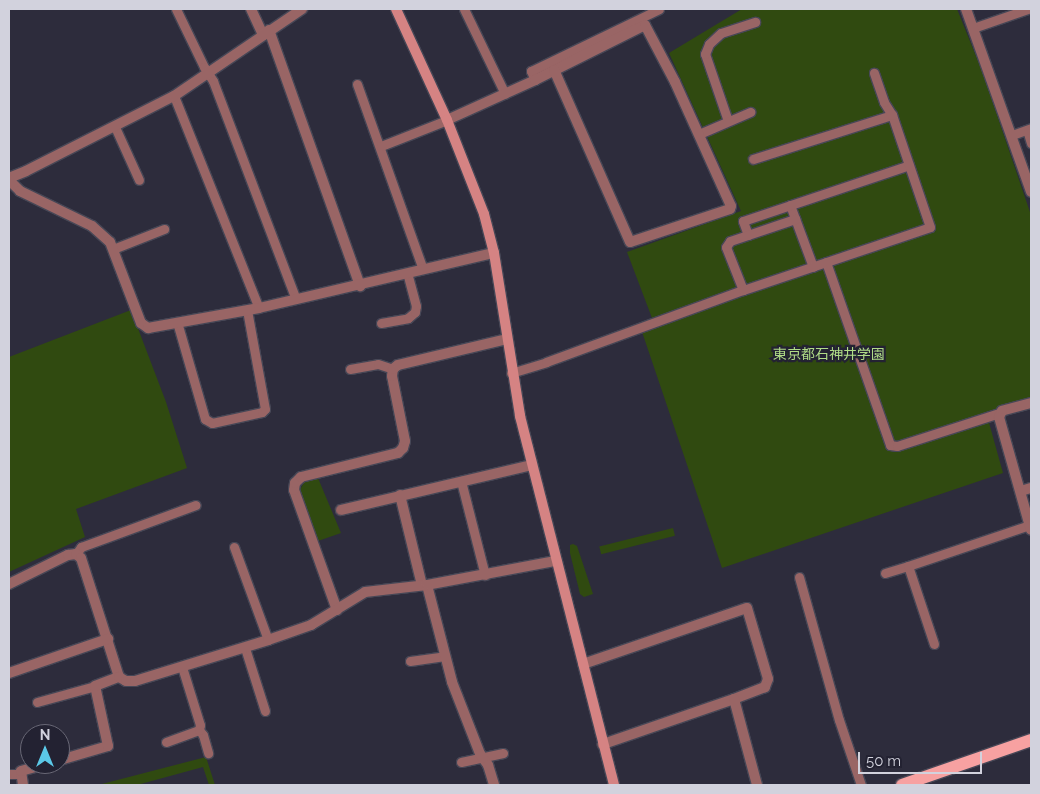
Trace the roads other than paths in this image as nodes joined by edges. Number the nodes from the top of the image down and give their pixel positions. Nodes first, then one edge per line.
1 (176, 9) edge
2 (251, 9) edge
3 (302, 9) edge
4 (396, 9) edge
5 (464, 9) edge
6 (659, 9) edge
7 (966, 9) edge
8 (1028, 9) edge
9 (755, 22) dead end
10 (973, 28) junction
11 (266, 33) junction
12 (554, 70) junction
13 (874, 73) dead end
14 (209, 74) junction
15 (535, 80) junction
16 (357, 84) dead end
17 (505, 94) junction
18 (174, 96) junction
19 (750, 112) dead end
20 (892, 114) junction
21 (447, 120) junction
22 (728, 121) junction
23 (115, 127) junction
24 (1029, 129) edge
25 (699, 134) junction
26 (1012, 135) junction
27 (1031, 143) edge
28 (381, 146) junction
29 (753, 159) dead end
30 (909, 166) junction
31 (9, 179) edge
32 (140, 180) dead end
33 (1031, 192) edge
34 (790, 205) junction
35 (795, 219) junction
36 (164, 229) dead end
37 (748, 235) junction
38 (113, 249) junction
39 (494, 253) junction
40 (826, 262) junction
41 (813, 267) junction
42 (423, 269) junction
43 (407, 273) junction
44 (360, 286) junction
45 (743, 290) junction
46 (296, 299) junction
47 (259, 308) junction
48 (247, 310) junction
49 (177, 322) junction
50 (381, 323) dead end
51 (507, 339) junction
52 (350, 369) dead end
53 (393, 369) junction
54 (511, 373) junction
55 (1031, 403) edge
56 (999, 413) junction
57 (532, 465) junction
58 (461, 481) junction
59 (1031, 488) edge
60 (1021, 491) junction
61 (400, 495) junction
62 (196, 505) dead end
63 (341, 510) dead end
64 (1031, 527) edge
65 (234, 547) dead end
66 (76, 554) junction
67 (555, 561) junction
68 (908, 566) junction
69 (885, 573) dead end
70 (485, 575) junction
71 (800, 577) dead end
72 (9, 584) edge
73 (424, 585) junction
74 (337, 610) junction
75 (108, 639) junction
76 (268, 640) junction
77 (934, 644) dead end
78 (245, 648) junction
79 (445, 656) junction
80 (410, 661) dead end
81 (584, 664) junction
82 (182, 666) junction
83 (9, 673) edge
84 (119, 677) junction
85 (94, 686) junction
86 (734, 699) junction
87 (37, 702) dead end
88 (265, 711) dead end
89 (199, 730) junction
90 (1031, 740) edge
91 (166, 742) dead end
92 (602, 744) junction
93 (208, 753) dead end
94 (504, 753) dead end
95 (70, 757) edge
96 (483, 758) junction
97 (461, 762) dead end
98 (9, 774) edge
99 (20, 774) joint
100 (23, 785) edge
101 (494, 785) edge
102 (614, 785) edge
103 (757, 785) edge
104 (861, 785) edge
105 (902, 785) edge

1 - 14 lane
2 - 11 street
3 - 11 street
4 - 21 street
5 - 17 lane
6 - 15 lane
7 - 10 street
8 - 10 lane
9 - 22 lane
10 - 26 street
11 - 14 street
11 - 44 street
12 - 15 street
12 - 25 street
12 - 25 street
13 - 20 lane
14 - 18 street
14 - 46 lane
15 - 17 street
16 - 28 lane
17 - 21 street
18 - 23 street
18 - 47 lane
19 - 22 lane
20 - 29 lane
20 - 30 lane
21 - 28 lane
21 - 39 street
22 - 25 lane
23 - 31 street
23 - 32 lane
24 - 26 lane
24 - 27 lane
26 - 33 street
28 - 42 lane
30 - 34 lane
30 - 40 lane
31 - 38 street
34 - 35 lane
34 - 37 lane
35 - 37 lane
35 - 41 lane
36 - 38 lane
37 - 45 lane
38 - 49 street
39 - 42 street
39 - 51 street
40 - 41 lane
40 - 56 lane
41 - 45 lane
42 - 43 street
43 - 44 street
43 - 50 lane
44 - 46 street
45 - 54 lane
46 - 47 street
47 - 48 street
48 - 49 street
48 - 49 lane
51 - 53 street
51 - 54 street
52 - 53 lane
53 - 74 street
54 - 57 street
55 - 56 street
56 - 60 street
57 - 58 street
57 - 67 street
58 - 61 street
58 - 70 lane
59 - 60 street
60 - 64 street
61 - 63 street
61 - 73 street
62 - 66 lane
64 - 68 lane
65 - 76 lane
66 - 72 street
66 - 75 street
67 - 70 street
67 - 81 street
68 - 69 lane
68 - 77 lane
70 - 73 street
71 - 104 lane
73 - 74 street
73 - 79 street
74 - 76 street
75 - 83 street
75 - 84 street
76 - 78 street
78 - 82 street
78 - 88 lane
79 - 80 lane
79 - 96 street
81 - 86 street
81 - 92 street
82 - 84 street
82 - 89 lane
84 - 85 street
85 - 87 lane
85 - 95 street
86 - 92 street
86 - 103 street
89 - 91 lane
89 - 93 lane
90 - 105 main road
92 - 102 street
94 - 96 lane
96 - 97 lane
96 - 101 street
98 - 99 lane
99 - 100 street

